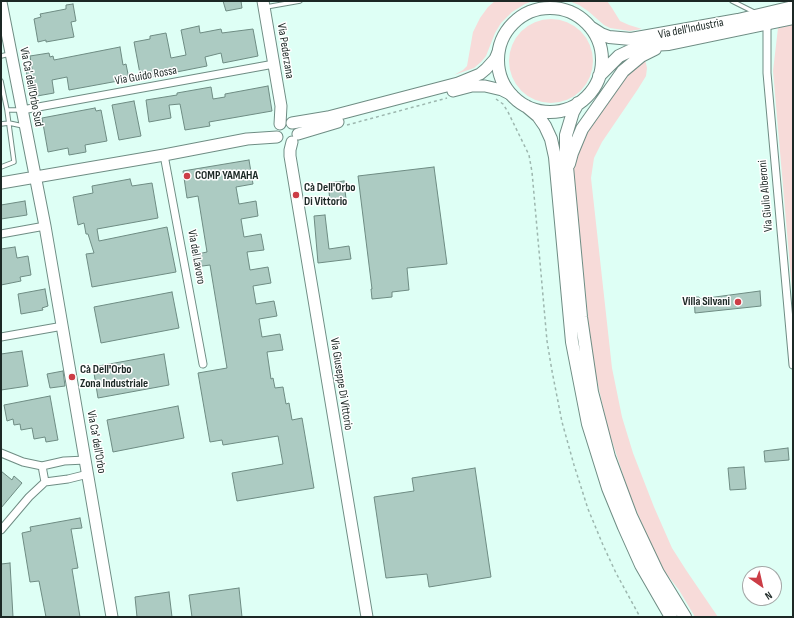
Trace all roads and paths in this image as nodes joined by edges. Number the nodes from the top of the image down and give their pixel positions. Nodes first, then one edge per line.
1 (300, 1) edge
2 (732, 1) edge
3 (1, 2) edge
4 (264, 4) edge
5 (793, 7) edge
6 (793, 18) edge
7 (764, 20) junction
8 (590, 27) junction
9 (669, 44) junction
10 (499, 50) junction
11 (6, 55) edge
12 (274, 64) junction
13 (599, 76) junction
14 (1, 80) edge
15 (512, 95) junction
16 (448, 97) dead end
17 (495, 98) dead end
18 (578, 103) junction
19 (526, 106) junction
20 (7, 110) junction
21 (22, 110) junction
22 (9, 123) junction
23 (1, 124) edge
24 (346, 125) dead end
25 (26, 127) junction
26 (286, 131) junction
27 (164, 155) junction
28 (1, 167) edge
29 (567, 172) junction
30 (36, 177) junction
31 (1, 183) edge
32 (45, 226) junction
33 (1, 234) edge
34 (63, 326) junction
35 (1, 337) edge
36 (203, 364) dead end
37 (793, 365) edge
38 (1, 453) edge
39 (86, 460) junction
40 (42, 466) junction
41 (88, 474) junction
42 (45, 482) junction
43 (1, 530) edge
44 (663, 581) junction
45 (112, 617) edge
46 (367, 617) edge
47 (640, 617) edge
48 (671, 617) edge
49 (685, 617) edge
50 (692, 617) edge

1 - 4 lane
2 - 7 lane
3 - 11 street, Via Ca' dell'Orbo Sud
4 - 12 street, Via Pederzana
5 - 7 main road, Via dell'Industria
6 - 7 main road, Via dell'Industria
7 - 8 main road, Via dell'Industria
7 - 9 main road, Via dell'Industria
7 - 37 street, Via Giulio Alberoni
8 - 10 main road
8 - 13 main road
9 - 13 main road, Via dell'Industria
9 - 29 main road
10 - 15 main road
10 - 26 street
11 - 21 street, Via Ca' dell'Orbo Sud
12 - 21 street, Via Guido Rossa
12 - 26 street, Via Pederzana
13 - 18 main road
14 - 20 lane
15 - 19 main road
15 - 26 street
16 - 24 path
17 - 47 path
18 - 19 main road
18 - 29 main road
19 - 48 main road
20 - 21 lane
20 - 22 lane
21 - 25 street, Via Ca' dell'Orbo Sud
22 - 23 lane
22 - 25 lane
22 - 28 lane
25 - 30 street, Via Ca' dell'Orbo Sud
26 - 27 street
26 - 46 street, Via Giuseppe Di Vittorio
27 - 30 street
27 - 36 street, Via del Lavoro
29 - 44 main road
30 - 31 street
30 - 32 street, Via Ca' dell'Orbo
32 - 33 street
32 - 34 street, Via Ca' dell'Orbo
34 - 35 street
34 - 39 street, Via Ca' dell'Orbo
38 - 40 street
39 - 40 street
39 - 41 street, Via Ca' dell'Orbo
40 - 42 street
41 - 42 street
41 - 45 street, Via Ca' dell'Orbo
42 - 43 street
44 - 49 main road
44 - 50 street

